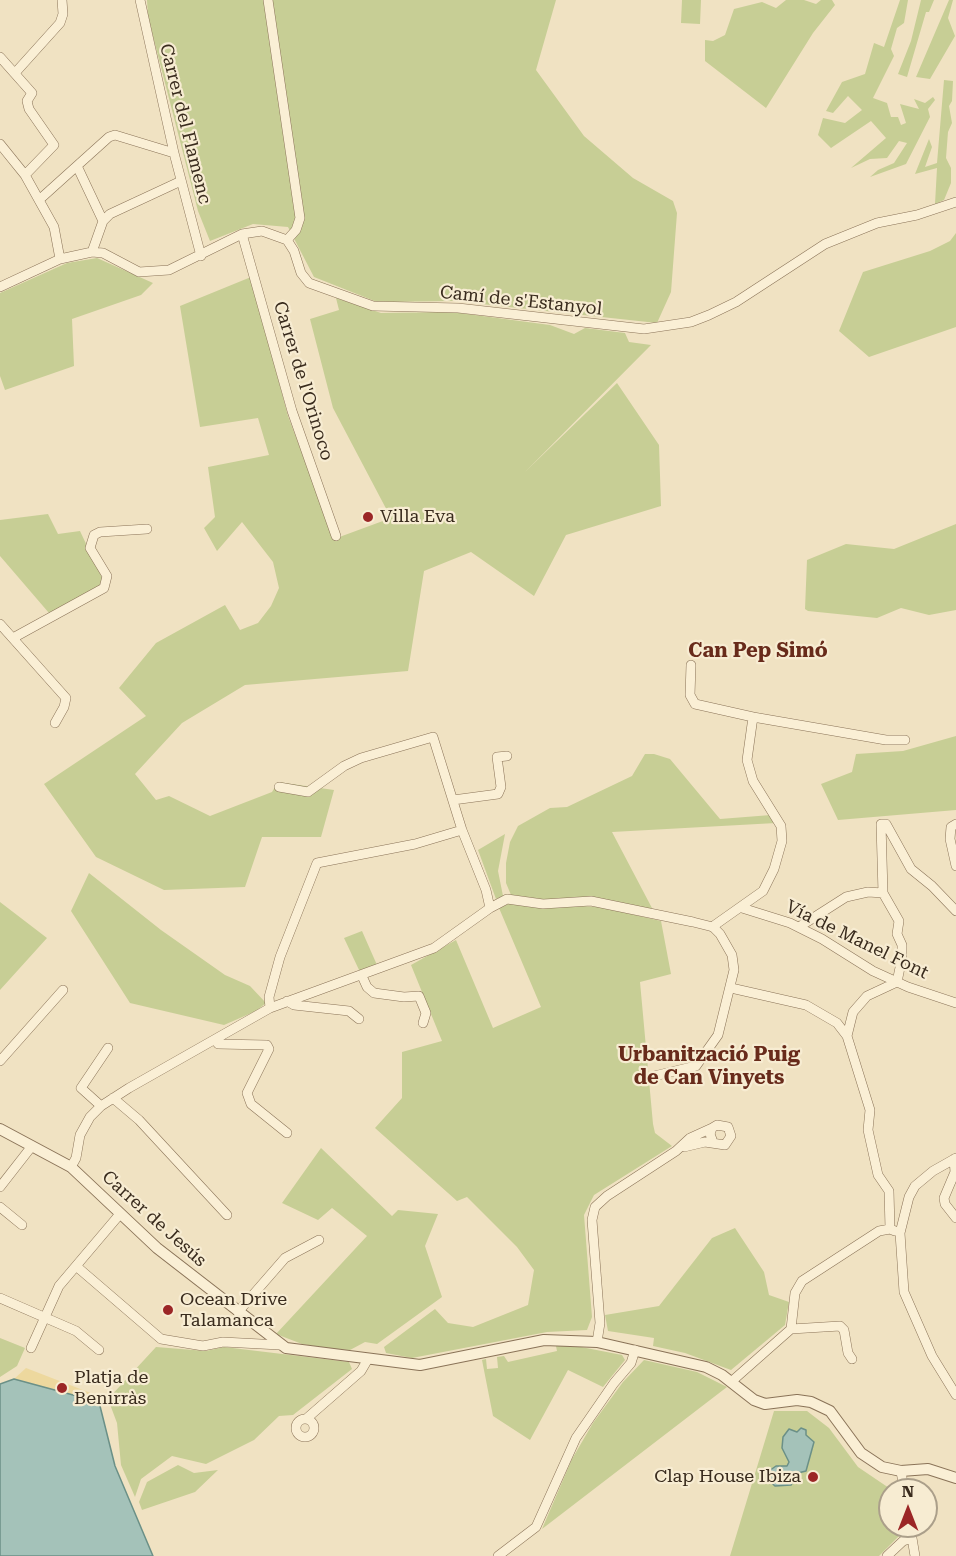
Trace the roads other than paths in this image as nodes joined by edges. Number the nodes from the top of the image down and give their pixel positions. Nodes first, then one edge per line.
1 (62, 0) edge
2 (140, 0) edge
3 (268, 0) edge
4 (0, 57) edge
5 (15, 73) junction
6 (0, 144) edge
7 (174, 153) junction
8 (77, 166) junction
9 (25, 175) junction
10 (181, 181) junction
11 (39, 200) junction
12 (956, 202) edge
13 (103, 221) junction
14 (242, 234) junction
15 (286, 240) junction
16 (92, 252) junction
17 (201, 256) junction
18 (60, 259) junction
19 (0, 287) edge
20 (147, 529) dead end
21 (336, 537) dead end
22 (0, 624) edge
23 (13, 638) junction
24 (691, 665) dead end
25 (753, 717) junction
26 (56, 723) dead end
27 (905, 740) dead end
28 (507, 756) dead end
29 (279, 788) dead end
30 (453, 800) junction
31 (956, 824) edge
32 (462, 830) junction
33 (956, 866) edge
34 (883, 893) junction
35 (489, 908) junction
36 (742, 909) junction
37 (956, 911) edge
38 (712, 927) junction
39 (799, 927) junction
40 (362, 976) junction
41 (897, 982) junction
42 (731, 988) junction
43 (63, 990) dead end
44 (287, 1001) junction
45 (956, 1004) edge
46 (270, 1008) junction
47 (359, 1018) dead end
48 (423, 1023) dead end
49 (847, 1036) junction
50 (216, 1040) junction
51 (108, 1048) dead end
52 (0, 1061) edge
53 (654, 1077) dead end
54 (113, 1098) junction
55 (101, 1106) junction
56 (712, 1128) junction
57 (0, 1129) edge
58 (287, 1133) dead end
59 (713, 1142) junction
60 (32, 1146) junction
61 (676, 1151) junction
62 (955, 1159) edge
63 (71, 1167) junction
64 (0, 1187) edge
65 (0, 1206) edge
66 (120, 1214) junction
67 (227, 1215) dead end
68 (956, 1218) edge
69 (22, 1225) dead end
70 (890, 1229) junction
71 (900, 1233) junction
72 (319, 1240) dead end
73 (76, 1266) junction
74 (0, 1298) edge
75 (238, 1312) junction
76 (46, 1318) junction
77 (791, 1329) junction
78 (597, 1342) junction
79 (280, 1345) junction
80 (31, 1348) dead end
81 (99, 1350) dead end
82 (635, 1350) junction
83 (368, 1359) junction
84 (852, 1359) dead end
85 (731, 1382) junction
86 (956, 1395) edge
87 (306, 1419) dead end
88 (901, 1471) junction
89 (902, 1478) edge
90 (956, 1478) edge
91 (912, 1538) joint
92 (498, 1556) edge
93 (887, 1556) edge
94 (915, 1556) edge

1 - 5 street
2 - 7 street, Carrer del Flamenc
3 - 15 street
4 - 5 street
5 - 9 street
6 - 9 street
7 - 8 street
7 - 10 street, Carrer del Flamenc
8 - 11 street
8 - 13 street
9 - 11 street
10 - 13 street
10 - 17 street, Carrer del Flamenc
11 - 18 street
12 - 15 street, Camí de s'Estanyol
13 - 16 street
14 - 15 street
14 - 17 street
14 - 21 street, Carrer de l'Orinoco
16 - 17 street
16 - 18 street
18 - 19 street
20 - 23 street
22 - 23 street
23 - 26 street
24 - 25 street
25 - 27 street
25 - 36 street
28 - 30 street
29 - 30 street
30 - 32 street
31 - 33 street
32 - 35 street
32 - 46 street
34 - 37 street
34 - 39 street
34 - 41 street
35 - 38 street
35 - 40 street
36 - 38 street
36 - 39 street, Vía de Manel Font
38 - 42 street
39 - 41 street, Vía de Manel Font
40 - 44 street
40 - 48 street
41 - 45 street, Vía de Manel Font
41 - 49 street
42 - 49 street
42 - 53 street
43 - 52 street
44 - 46 street
44 - 47 street
46 - 50 street
49 - 70 street
50 - 54 street
50 - 58 street
51 - 55 street
54 - 55 street
54 - 67 street
55 - 63 street
56 - 59 street
56 - 59 street
56 - 61 street
57 - 60 street, Carrer de Jesús
59 - 61 street
60 - 63 street, Carrer de Jesús
60 - 64 street
61 - 78 street
62 - 68 street
62 - 71 street
63 - 66 street, Carrer de Jesús
65 - 69 street
66 - 73 street
66 - 75 street, Carrer de Jesús
70 - 71 street
70 - 77 street
71 - 86 street
72 - 75 street
73 - 76 street
73 - 79 street
74 - 76 street
75 - 79 street, Carrer de Jesús
76 - 80 street
76 - 81 street
77 - 84 street
77 - 85 street
78 - 82 street
78 - 83 street
79 - 83 street
82 - 85 street
82 - 92 street
83 - 87 street
85 - 88 street
88 - 89 street
88 - 90 street
91 - 93 street
91 - 94 street

